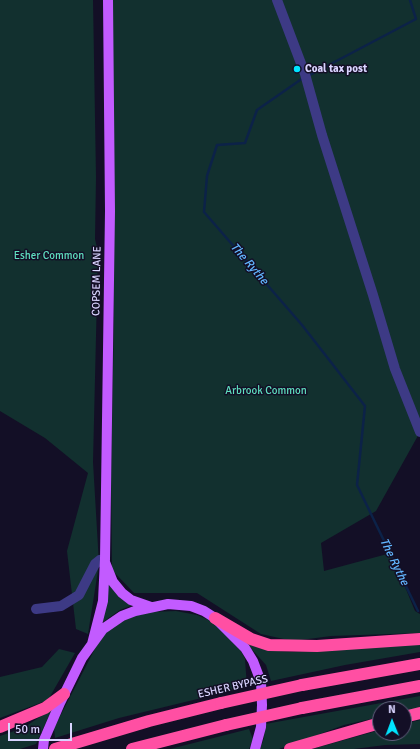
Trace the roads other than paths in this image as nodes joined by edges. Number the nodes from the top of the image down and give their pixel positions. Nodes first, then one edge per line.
1 (108, 0) edge
2 (276, 0) edge
3 (420, 432) edge
4 (105, 561) junction
5 (151, 607) junction
6 (36, 609) dead end
7 (215, 618) junction
8 (420, 639) edge
9 (92, 644) junction
10 (420, 664) edge
11 (420, 686) edge
12 (64, 694) junction
13 (372, 725) edge
14 (0, 727) edge
15 (43, 749) edge
16 (55, 749) edge
17 (132, 749) edge
18 (255, 749) edge
19 (290, 749) edge

1 - 4 main road, COPSEM LANE
2 - 3 street
4 - 5 main road, COPSEM LANE
4 - 6 street
4 - 9 main road, COPSEM LANE
5 - 7 main road
5 - 9 main road
7 - 8 highway
7 - 18 main road
9 - 12 main road
10 - 16 highway, ESHER BYPASS, bridge
11 - 17 highway, bridge
12 - 14 highway
12 - 15 main road
13 - 19 highway

